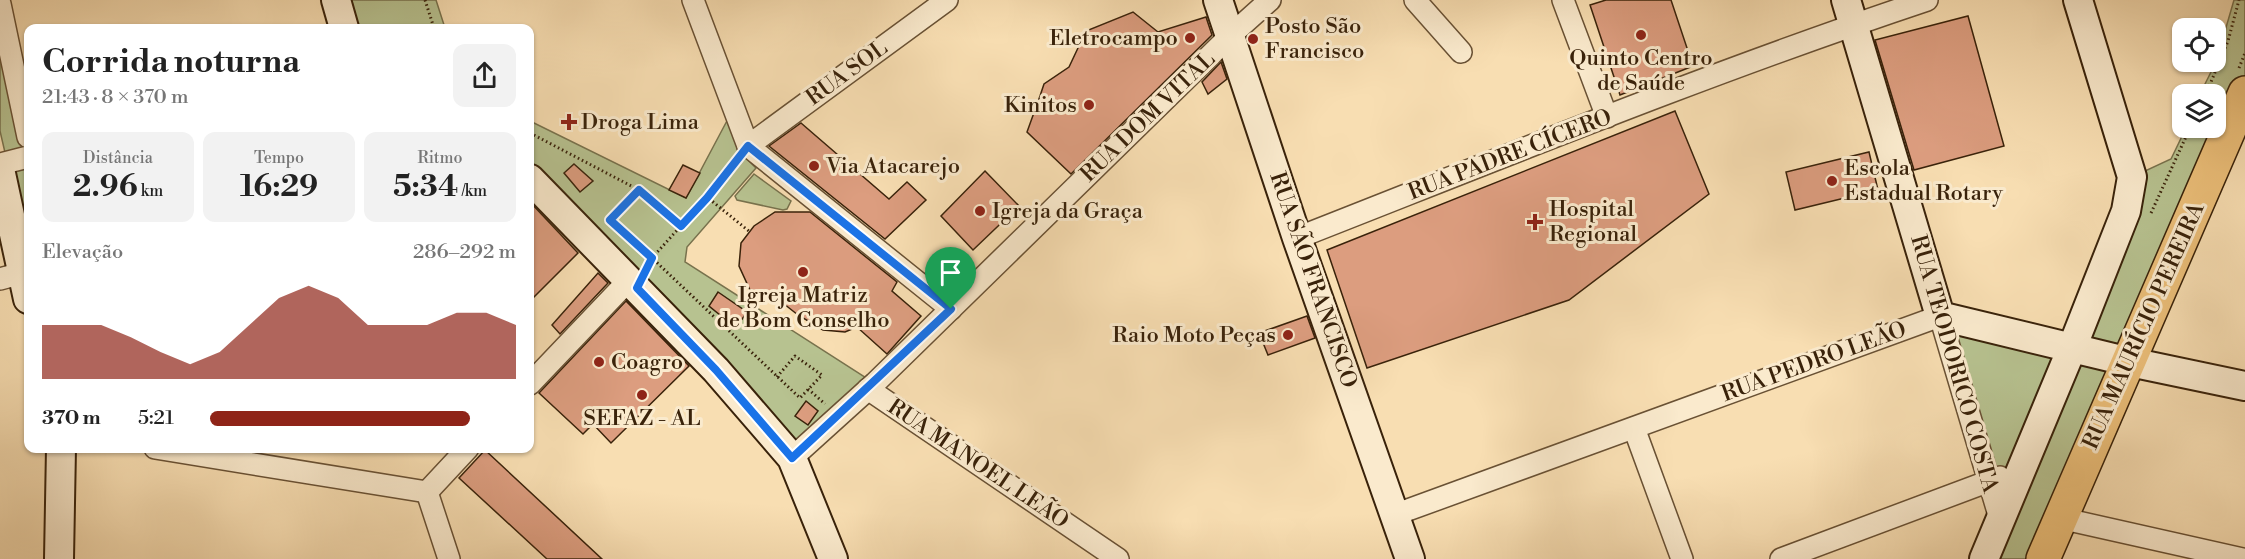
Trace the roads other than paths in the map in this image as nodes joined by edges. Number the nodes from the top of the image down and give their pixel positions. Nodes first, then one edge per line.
1 (336, 0) edge
2 (693, 0) edge
3 (947, 0) edge
4 (1218, 0) edge
5 (1270, 0) edge
6 (1415, 0) edge
7 (1563, 0) edge
8 (1928, 0) edge
9 (2078, 0) edge
10 (0, 4) edge
11 (1850, 12) edge
12 (343, 24) edge
13 (1231, 35) junction
14 (1461, 52) dead end
15 (2245, 93) edge
16 (16, 98) edge
17 (1607, 117) junction
18 (24, 124) edge
19 (748, 146) junction
20 (24, 158) edge
21 (0, 164) edge
22 (0, 169) edge
23 (534, 183) edge
24 (1297, 238) junction
25 (17, 284) edge
26 (633, 284) junction
27 (951, 309) junction
28 (1940, 316) junction
29 (2072, 348) junction
30 (2130, 362) junction
31 (534, 380) edge
32 (2245, 386) edge
33 (868, 389) junction
34 (1634, 428) junction
35 (61, 453) edge
36 (187, 453) edge
37 (463, 453) edge
38 (792, 458) junction
39 (2022, 470) junction
40 (1988, 481) junction
41 (427, 492) junction
42 (1394, 515) junction
43 (2060, 518) junction
44 (2001, 522) junction
45 (59, 559) edge
46 (449, 559) edge
47 (833, 559) edge
48 (1118, 559) edge
49 (1410, 559) edge
50 (1682, 559) edge
51 (1781, 559) edge
52 (1984, 559) edge
53 (2043, 559) edge
54 (2243, 559) edge

1 - 12 street
2 - 19 street
3 - 19 street, RUA SOL
4 - 13 street, RUA SÃO FRANCISCO
5 - 13 street, RUA DOM VITAL
6 - 14 street
7 - 17 street
8 - 11 street, RUA PADRE CÍCERO
9 - 29 street
10 - 16 street
11 - 17 street, RUA PADRE CÍCERO
11 - 28 street, RUA TEODORICO COSTA
13 - 24 street, RUA SÃO FRANCISCO
13 - 27 street, RUA DOM VITAL
15 - 30 main road, RUA MAURÍCIO PEREIRA
16 - 18 street
17 - 24 street, RUA PADRE CÍCERO
19 - 27 street
20 - 21 street
22 - 25 street
23 - 26 street
24 - 42 street, RUA SÃO FRANCISCO
26 - 31 street
26 - 38 street
27 - 33 street, RUA DOM VITAL
28 - 29 street
28 - 34 street, RUA PEDRO LEÃO
28 - 40 street, RUA TEODORICO COSTA
29 - 30 street
29 - 39 street
30 - 32 street
30 - 43 main road, RUA MAURÍCIO PEREIRA
33 - 38 street, RUA DOM VITAL
33 - 48 street, RUA MANOEL LEÃO
34 - 42 street, RUA PEDRO LEÃO
34 - 50 street
35 - 45 street
36 - 41 street
37 - 41 street
38 - 47 street
39 - 40 street
39 - 44 street
40 - 44 street, RUA TEODORICO COSTA
40 - 51 street
41 - 46 street
42 - 49 street, RUA SÃO FRANCISCO
43 - 53 main road, RUA MAURÍCIO PEREIRA
43 - 54 street
44 - 52 street

